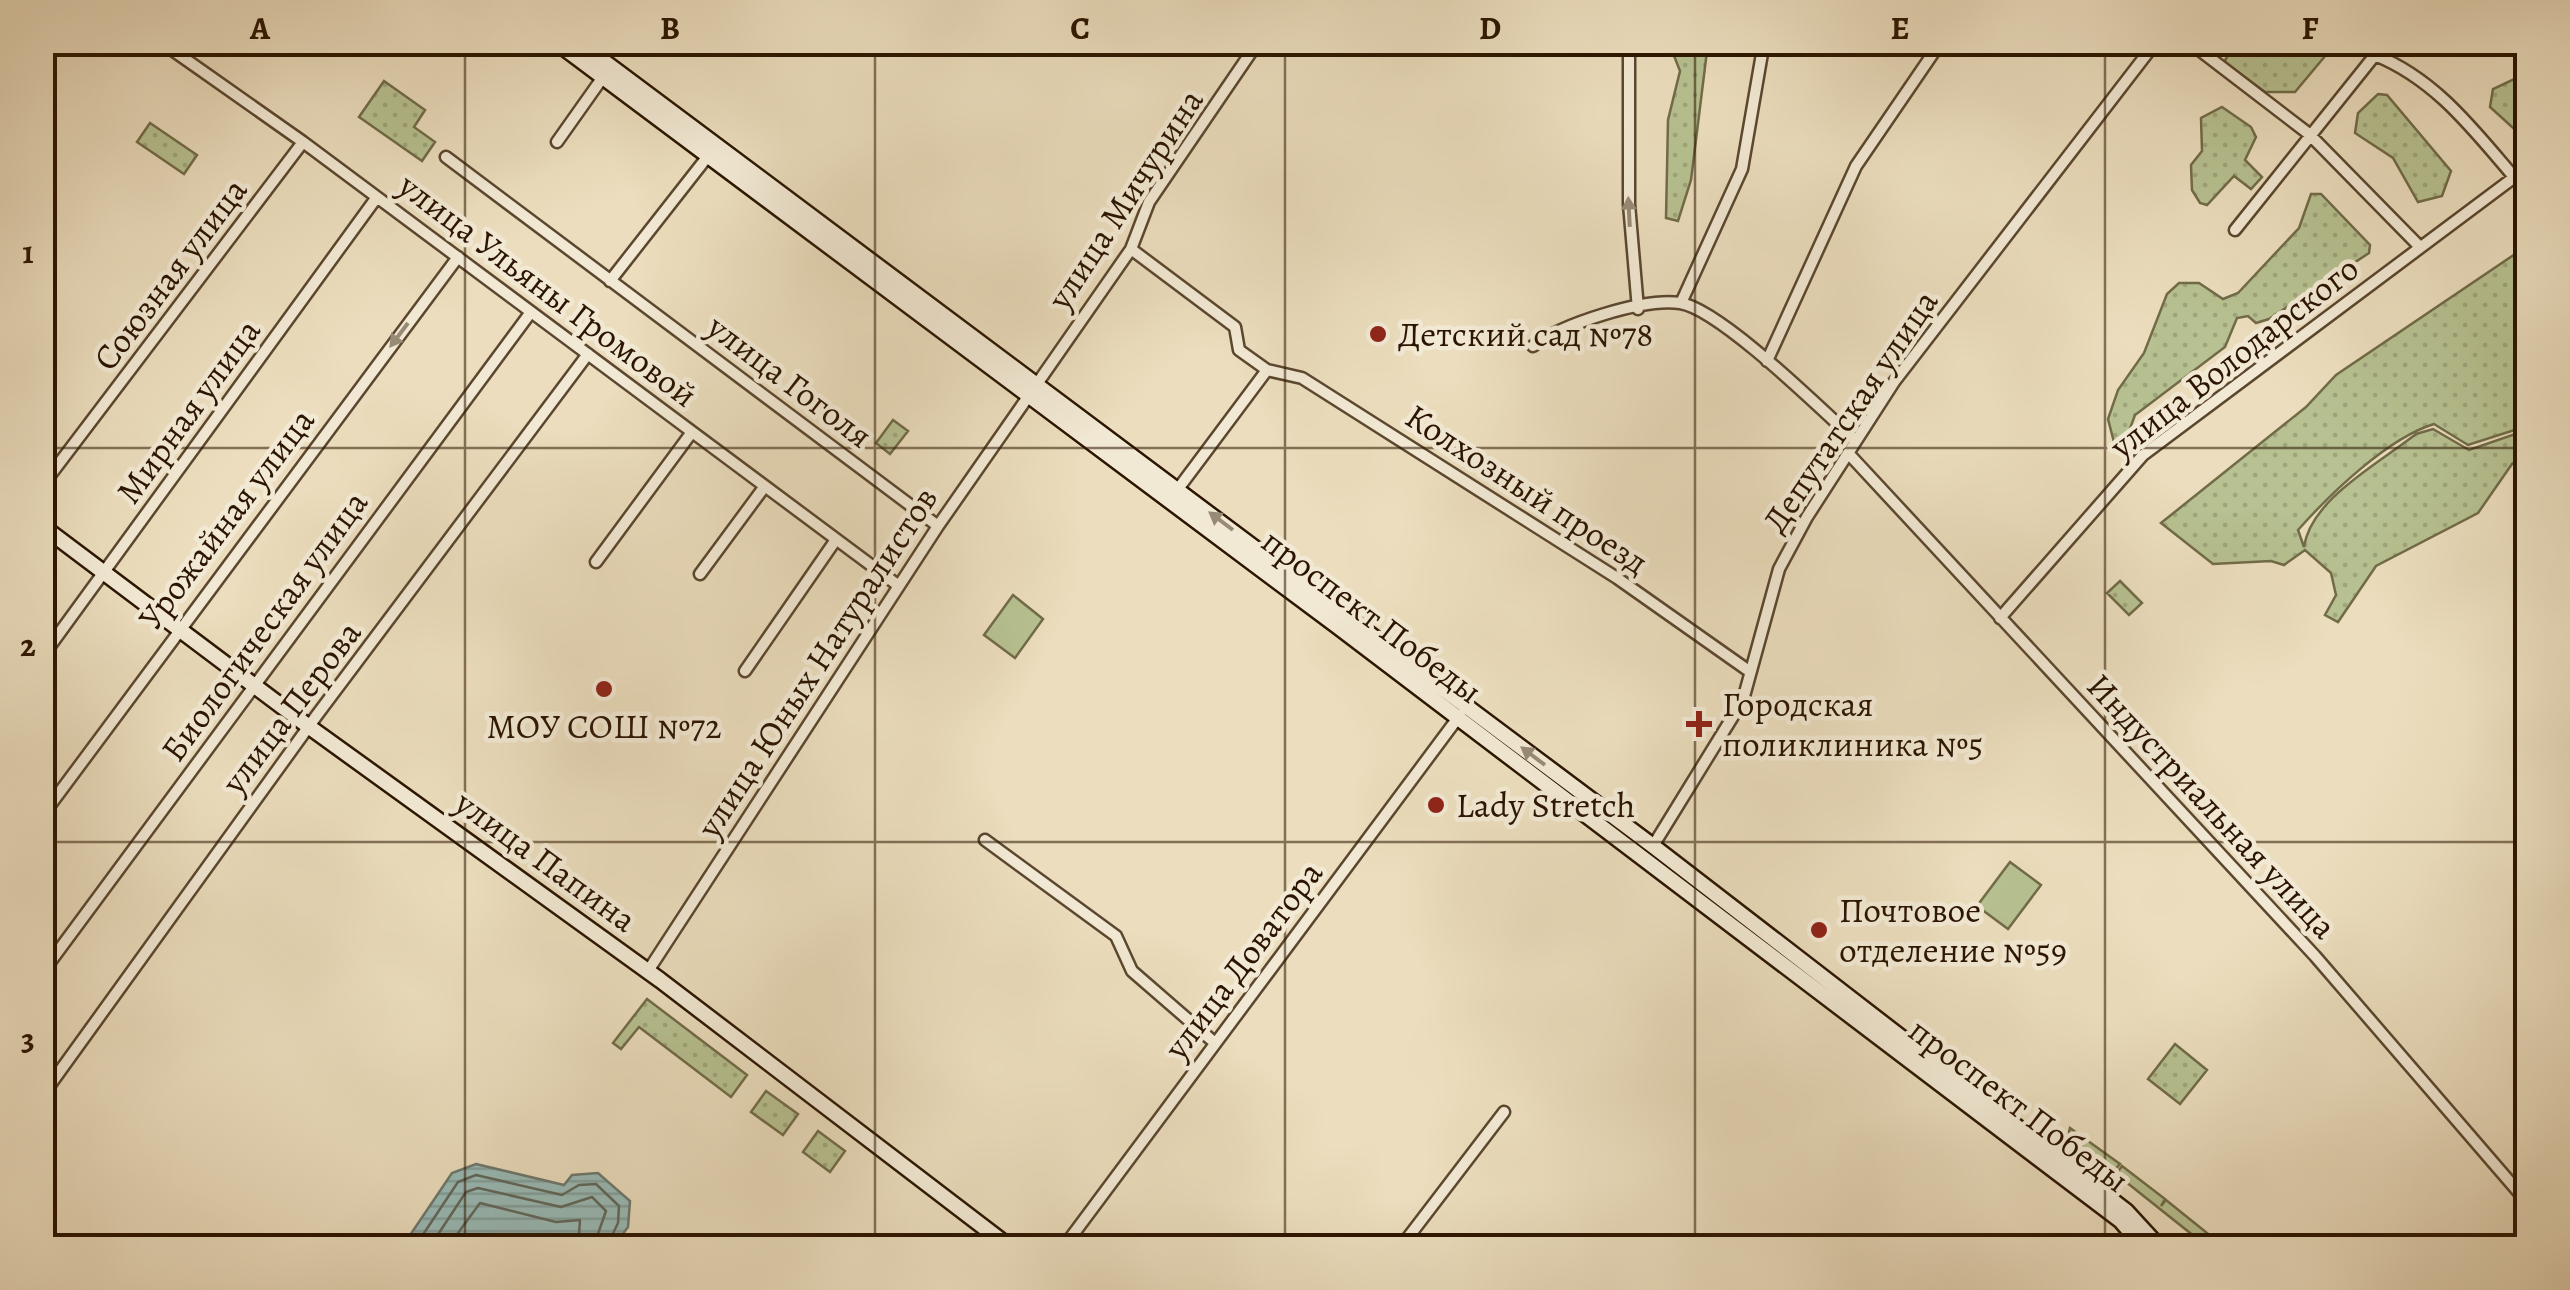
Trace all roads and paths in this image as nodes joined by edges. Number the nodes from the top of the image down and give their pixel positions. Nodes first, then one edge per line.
1 (160, 42) edge
2 (556, 42) edge
3 (578, 42) edge
4 (1258, 42) edge
5 (1630, 42) edge
6 (1764, 42) edge
7 (1935, 42) edge
8 (2156, 42) edge
9 (2189, 42) edge
10 (603, 78) junction
11 (2309, 134) junction
12 (303, 142) junction
13 (558, 142) dead end
14 (708, 156) junction
15 (446, 158) dead end
16 (2528, 167) edge
17 (2514, 177) junction
18 (378, 197) junction
19 (2235, 230) dead end
20 (2420, 246) junction
21 (1131, 249) junction
22 (458, 257) junction
23 (610, 280) junction
24 (1682, 303) junction
25 (1638, 309) junction
26 (531, 312) junction
27 (1533, 346) dead end
28 (588, 354) junction
29 (1767, 362) junction
30 (1267, 370) junction
31 (1032, 390) junction
32 (692, 432) junction
33 (1856, 441) junction
34 (1848, 454) junction
35 (42, 486) edge
36 (765, 486) junction
37 (1178, 489) junction
38 (42, 526) edge
39 (938, 526) junction
40 (835, 540) junction
41 (596, 562) dead end
42 (104, 572) junction
43 (700, 574) dead end
44 (899, 586) junction
45 (2000, 618) junction
46 (180, 628) junction
47 (42, 657) edge
48 (745, 671) dead end
49 (1749, 671) junction
50 (254, 684) junction
51 (1462, 712) junction
52 (308, 726) junction
53 (42, 816) edge
54 (986, 840) dead end
55 (1653, 846) junction
56 (648, 971) junction
57 (42, 974) edge
58 (1214, 1043) junction
59 (42, 1096) edge
60 (1504, 1112) dead end
61 (2528, 1203) edge
62 (2528, 1242) edge
63 (1011, 1248) edge
64 (1063, 1248) edge
65 (1400, 1248) edge
66 (2144, 1248) edge
67 (2160, 1248) edge
68 (2516, 1248) edge

1 - 12 street, улица Ульяны Громовой
2 - 10 main road, проспект Победы
3 - 31 main road, проспект Победы
4 - 21 street, улица Мичурина
25 -> 5 street
6 - 24 street
7 - 29 street
8 - 33 street, Депутатская улица
9 - 11 street
10 - 13 street
10 - 14 main road, проспект Победы
11 - 17 street
11 - 19 street
11 - 20 street
12 - 18 street, улица Ульяны Громовой
12 - 35 street, Союзная улица
14 - 23 street
14 - 31 main road, проспект Победы
15 - 23 street, улица Гоголя
16 - 17 street, улица Володарского
17 - 20 street, улица Володарского
18 - 22 street, улица Ульяны Громовой
18 - 42 street, Мирная улица
20 - 45 street, улица Володарского
21 - 30 street
21 - 31 street, улица Мичурина
22 - 26 street, улица Ульяны Громовой
22 -> 46 street, Урожайная улица
23 - 39 street, улица Гоголя
24 - 25 street
24 - 29 street
25 - 27 street
26 - 28 street, улица Ульяны Громовой
26 - 50 street, Биологическая улица
28 - 32 street, улица Ульяны Громовой
28 - 52 street, улица Перова
29 - 33 street
30 - 37 street
30 - 49 street, Колхозный проезд
31 - 37 main road, проспект Победы
31 - 39 street, улица Юных Натуралистов
31 - 51 main road, проспект Победы
32 - 36 street, улица Ульяны Громовой
32 - 41 street
33 - 34 street, Депутатская улица
34 - 45 street, Индустриальная улица
34 - 49 street, Депутатская улица
36 - 40 street, улица Ульяны Громовой
36 - 43 street
51 -> 37 main road, проспект Победы
38 - 42 main road, улица Папина
39 - 44 street, улица Юных Натуралистов
40 - 44 street, улица Ульяны Громовой
40 - 48 street
42 - 46 main road, улица Папина
42 - 47 street, Мирная улица
44 - 56 street, улица Юных Натуралистов
45 - 61 street, Индустриальная улица
46 - 50 main road, улица Папина
46 - 53 street, Урожайная улица
49 - 55 street, Депутатская улица
50 - 52 main road, улица Папина
50 - 57 street, Биологическая улица
55 -> 51 main road, проспект Победы
51 - 58 street, улица Доватора
51 - 66 main road, проспект Победы
52 - 56 main road, улица Папина
52 - 59 street, улица Перова
54 - 58 street
55 - 67 main road, проспект Победы
56 - 63 main road, улица Папина
58 - 64 street, улица Доватора
60 - 65 street
62 - 68 main road

